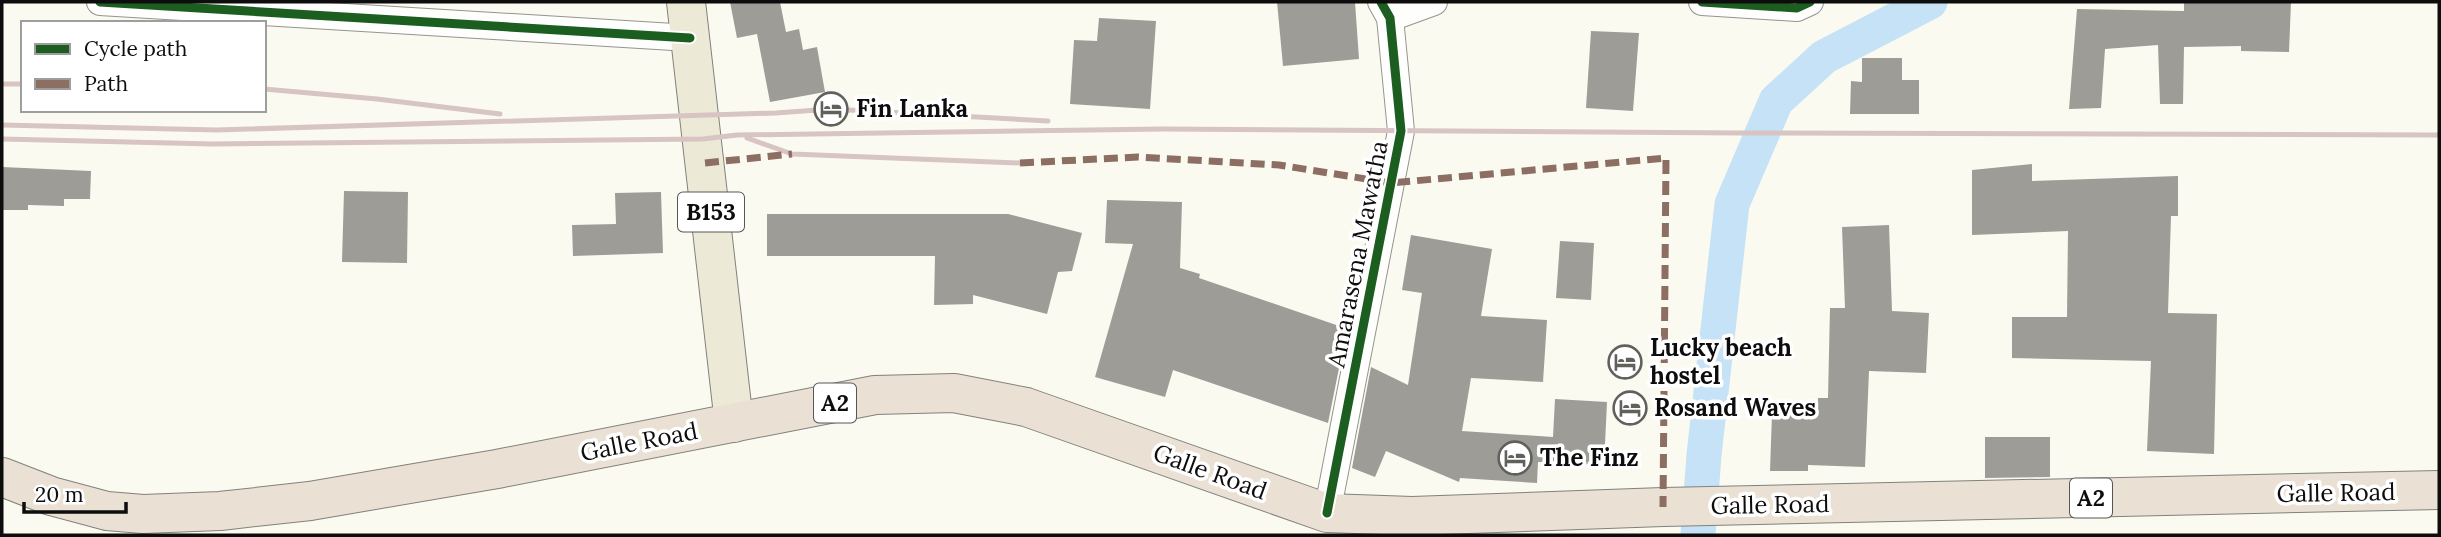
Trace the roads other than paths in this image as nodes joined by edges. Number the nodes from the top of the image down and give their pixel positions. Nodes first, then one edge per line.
1 (100, 2) edge
2 (1434, 2) edge
3 (1702, 2) edge
4 (1802, 4) edge
5 (1385, 10) edge
6 (688, 20) edge
7 (734, 423) junction
8 (2, 477) edge
9 (2439, 490) edge
10 (1327, 513) junction

1 - 6 street
2 - 5 street
3 - 4 street
5 - 10 street, Amarasena Mawatha
6 - 7 main road, B153
7 - 8 highway, Galle Road / A2
7 - 10 highway, Galle Road / A2
9 - 10 highway, Galle Road / A2

